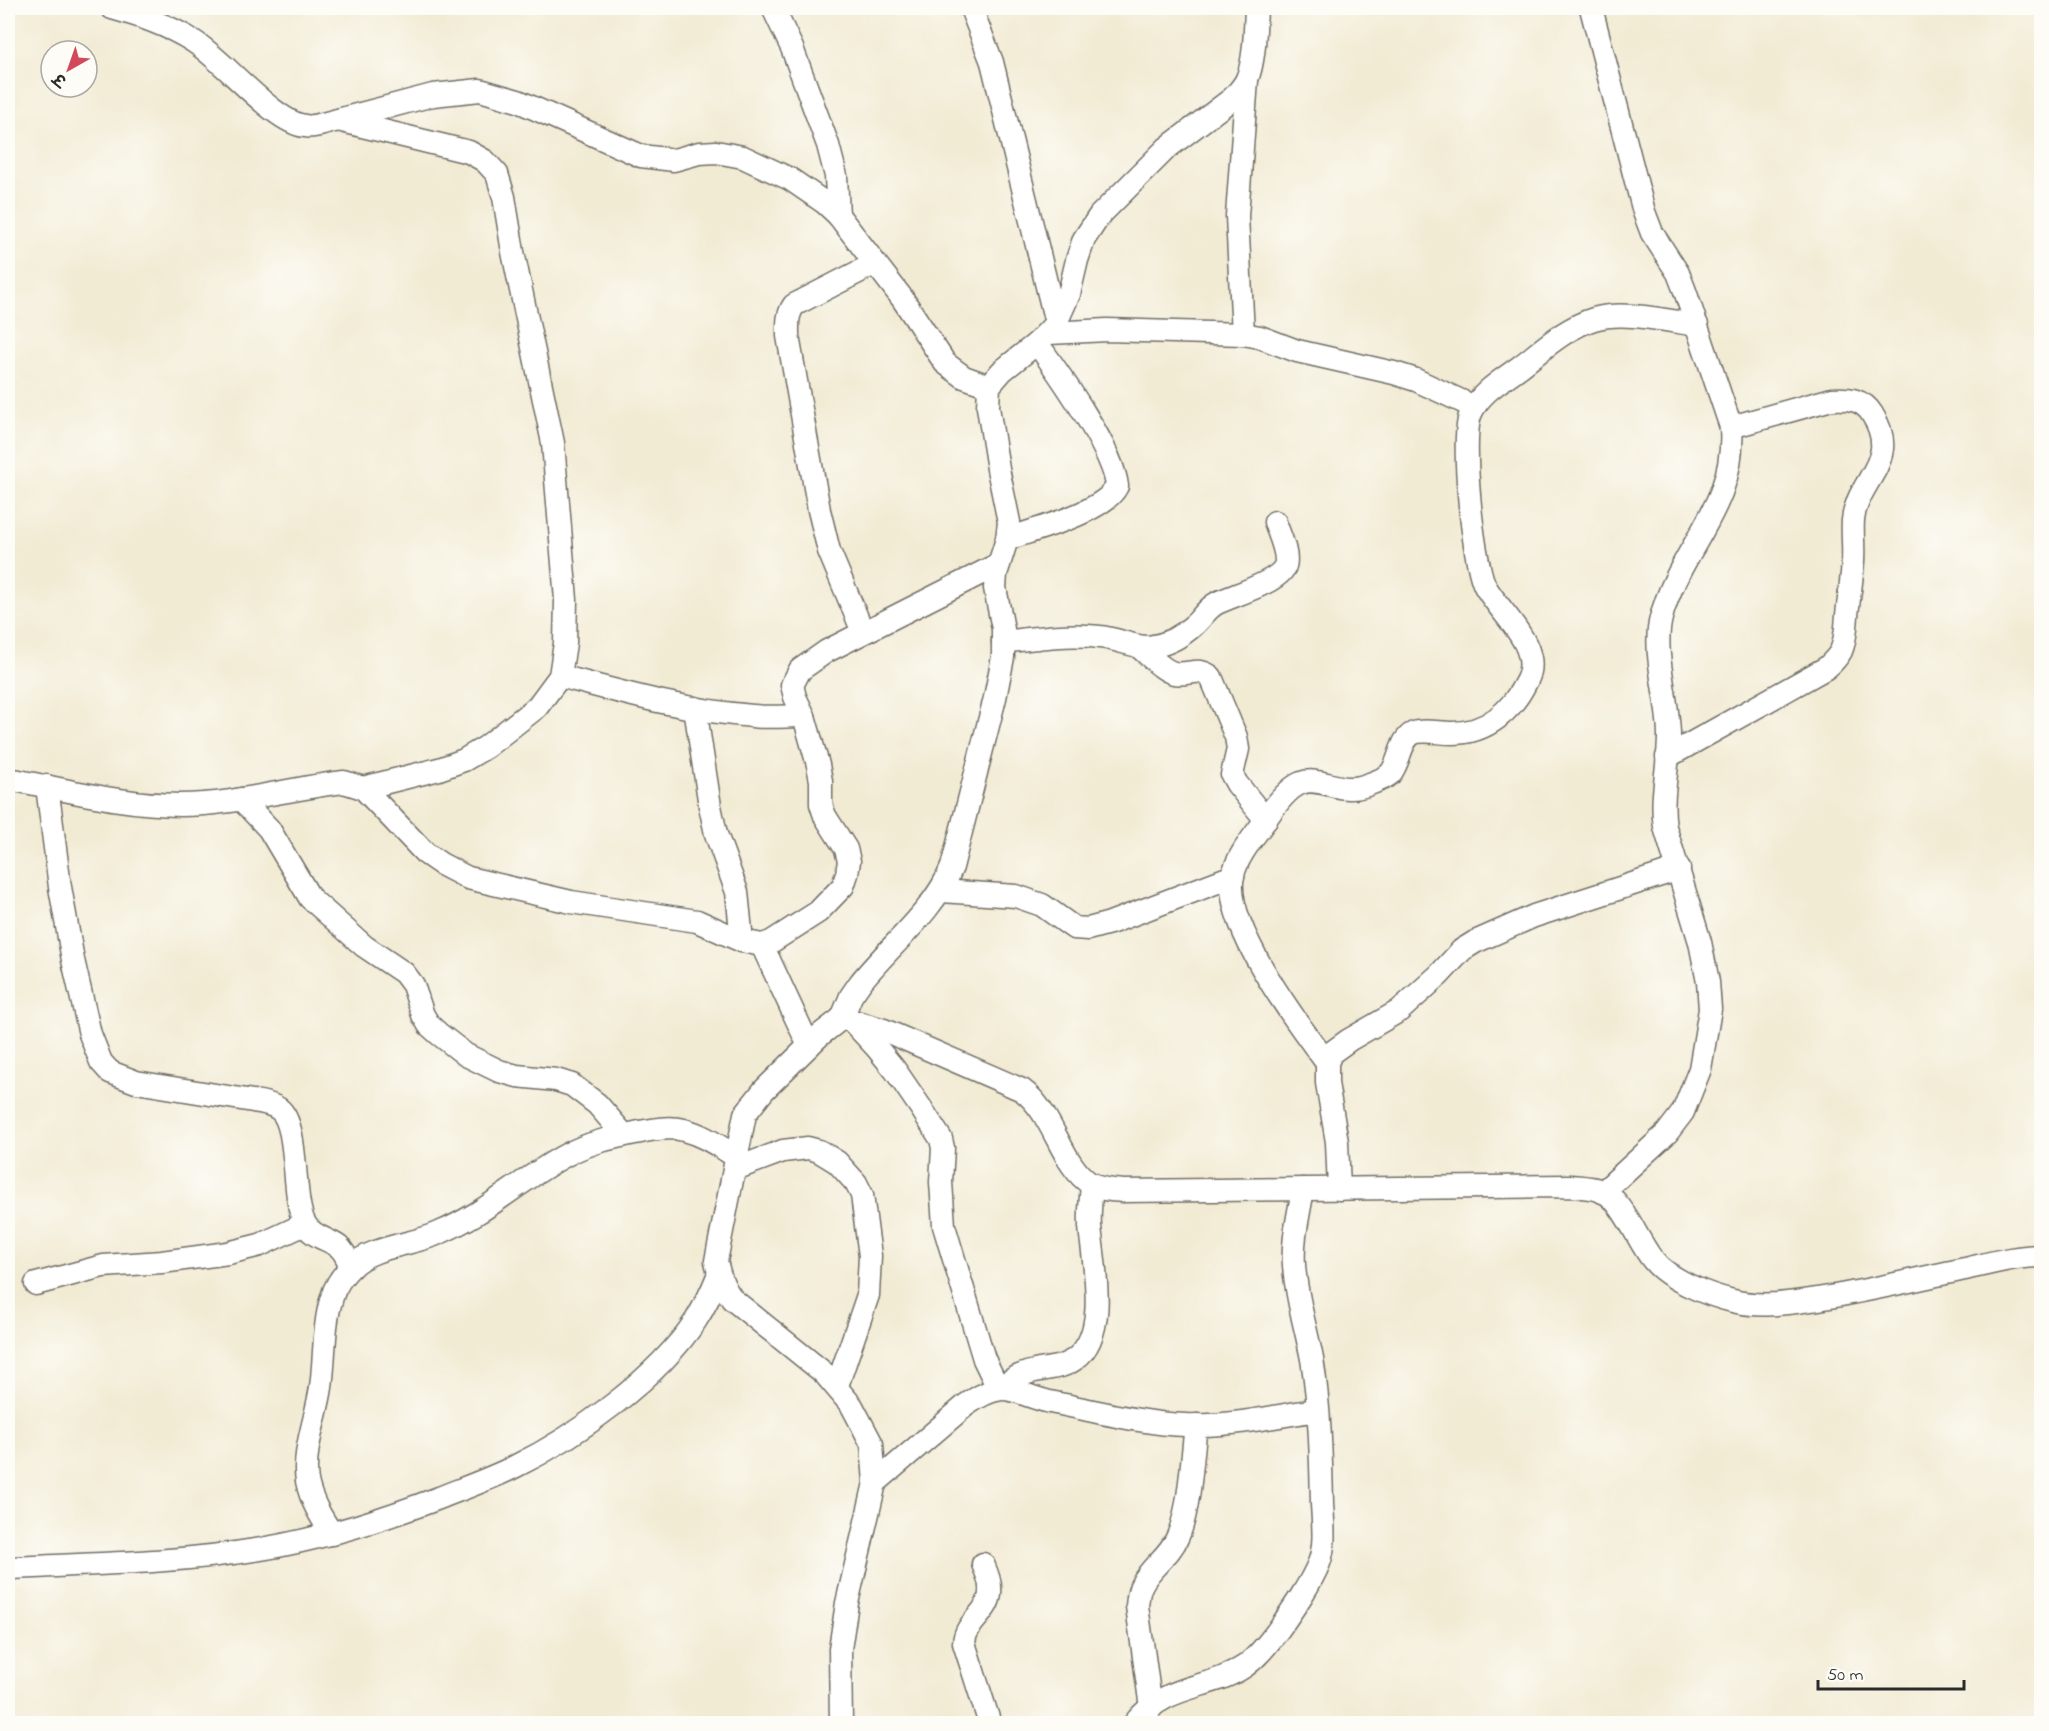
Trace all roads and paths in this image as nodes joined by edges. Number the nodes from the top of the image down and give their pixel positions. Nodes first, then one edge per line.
1 (112, 8) edge
2 (773, 8) edge
3 (971, 8) edge
4 (1256, 8) edge
5 (1591, 8) edge
6 (1247, 80) junction
7 (336, 120) junction
8 (838, 215) junction
9 (874, 264) junction
10 (1697, 326) junction
11 (1047, 333) junction
12 (1243, 334) junction
13 (989, 386) junction
14 (1474, 407) junction
15 (1731, 427) junction
16 (1275, 522) dead end
17 (1007, 539) junction
18 (999, 564) junction
19 (863, 632) junction
20 (1004, 642) junction
21 (1139, 647) junction
22 (560, 676) junction
23 (695, 708) junction
24 (804, 716) junction
25 (1667, 758) junction
26 (8, 779) edge
27 (47, 786) junction
28 (363, 788) junction
29 (241, 799) junction
30 (1266, 820) junction
31 (1679, 869) junction
32 (1233, 876) junction
33 (940, 891) junction
34 (752, 943) junction
35 (847, 1019) junction
36 (809, 1046) junction
37 (1327, 1063) junction
38 (624, 1135) junction
39 (736, 1163) junction
40 (1092, 1184) junction
41 (1303, 1189) junction
42 (1339, 1189) junction
43 (1603, 1192) junction
44 (305, 1224) junction
45 (2042, 1256) edge
46 (351, 1267) junction
47 (718, 1276) junction
48 (36, 1284) dead end
49 (837, 1386) junction
50 (998, 1388) junction
51 (1317, 1410) junction
52 (1196, 1425) junction
53 (875, 1483) junction
54 (332, 1534) junction
55 (983, 1564) dead end
56 (8, 1568) edge
57 (1151, 1708) junction
58 (841, 1724) edge
59 (990, 1724) edge
60 (1134, 1724) edge

1 - 7 street
2 - 8 street
3 - 11 street
4 - 6 street
5 - 10 street
6 - 11 street
6 - 12 street
7 - 8 street
7 - 22 street
8 - 9 street
9 - 13 street
9 - 19 street
10 - 14 street
10 - 15 street
11 - 12 street
11 - 13 street
11 - 17 street
12 - 14 street
13 - 17 street
14 - 30 street
15 - 25 street
15 - 25 street
16 - 21 street
17 - 18 street
18 - 19 street
18 - 20 street
19 - 24 street
20 - 21 street
20 - 33 street
21 - 30 street
22 - 23 street
22 - 28 street
23 - 24 street
23 - 34 street
24 - 34 street
25 - 31 street
26 - 27 street
27 - 29 street
27 - 44 street
28 - 29 street
28 - 34 street
29 - 38 street
30 - 32 street
31 - 37 street
31 - 43 street
32 - 33 street
32 - 37 street
33 - 35 street
34 - 36 street
35 - 36 street
35 - 40 street
35 - 50 street
36 - 39 street
37 - 42 street
38 - 39 street
38 - 46 street
39 - 47 street
39 - 49 street
40 - 41 street
40 - 50 street
41 - 42 street
41 - 51 street
42 - 43 street
43 - 45 street
44 - 46 street
44 - 48 street
46 - 54 street
47 - 49 street
47 - 54 street
49 - 53 street
50 - 52 street
50 - 53 street
51 - 52 street
51 - 57 street
52 - 57 street
53 - 58 street
54 - 56 street
55 - 59 street
57 - 60 street

